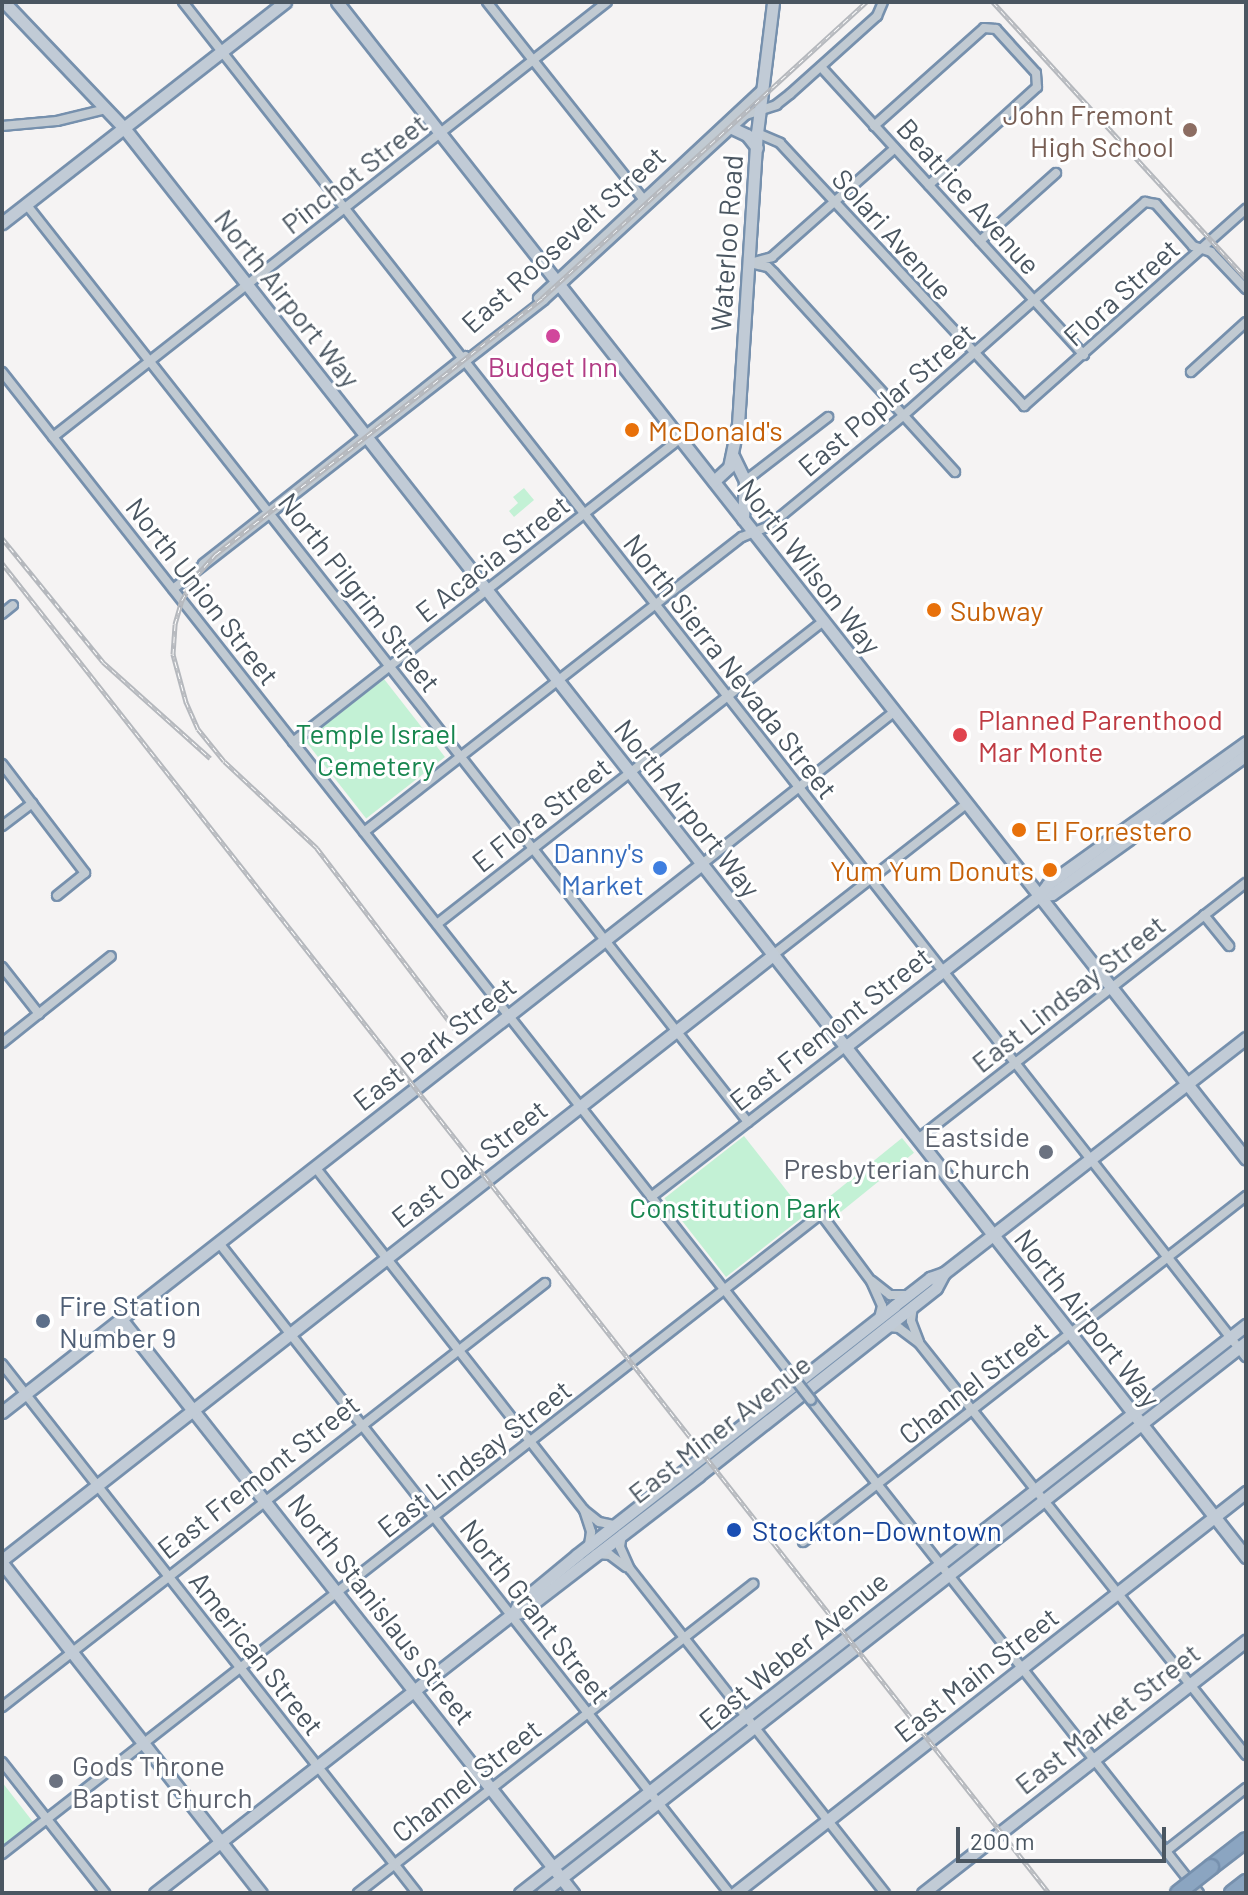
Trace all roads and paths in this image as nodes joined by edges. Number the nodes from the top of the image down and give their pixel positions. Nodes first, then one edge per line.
1 (4, 2) edge
2 (183, 2) edge
3 (285, 2) edge
4 (337, 2) edge
5 (487, 2) edge
6 (607, 2) edge
7 (773, 2) edge
8 (883, 2) edge
9 (221, 52) junction
10 (533, 61) junction
11 (821, 67) junction
12 (763, 87) junction
13 (106, 109) junction
14 (759, 111) junction
15 (2, 126) edge
16 (874, 126) junction
17 (124, 128) junction
18 (732, 128) junction
19 (440, 133) junction
20 (757, 133) junction
21 (757, 148) junction
22 (895, 148) junction
23 (1056, 173) dead end
24 (929, 185) junction
25 (646, 202) junction
26 (834, 202) junction
27 (26, 204) junction
28 (344, 209) junction
29 (1246, 209) edge
30 (2, 223) edge
31 (980, 241) junction
32 (1202, 249) junction
33 (750, 263) junction
34 (558, 283) junction
35 (247, 285) junction
36 (1246, 289) edge
37 (1034, 300) junction
38 (1246, 322) edge
39 (973, 354) junction
40 (1084, 355) junction
41 (150, 361) junction
42 (462, 361) junction
43 (2, 372) edge
44 (1191, 372) dead end
45 (1024, 406) joint
46 (904, 415) junction
47 (828, 417) dead end
48 (53, 437) junction
49 (366, 437) junction
50 (680, 439) junction
51 (733, 456) junction
52 (955, 472) dead end
53 (714, 481) junction
54 (745, 481) junction
55 (270, 513) junction
56 (583, 514) junction
57 (743, 520) junction
58 (754, 532) junction
59 (173, 589) junction
60 (487, 590) junction
61 (13, 605) dead end
62 (654, 605) junction
63 (2, 614) edge
64 (823, 621) junction
65 (390, 666) junction
66 (557, 680) junction
67 (727, 696) junction
68 (894, 712) junction
69 (293, 742) junction
70 (1246, 742) edge
71 (1246, 755) edge
72 (461, 757) junction
73 (2, 764) edge
74 (630, 772) junction
75 (798, 788) junction
76 (32, 803) junction
77 (966, 804) junction
78 (2, 826) edge
79 (364, 832) junction
80 (533, 848) junction
81 (702, 864) junction
82 (870, 880) junction
83 (1246, 883) edge
84 (57, 896) dead end
85 (1039, 896) junction
86 (1204, 915) junction
87 (437, 924) junction
88 (605, 939) junction
89 (1229, 946) dead end
90 (773, 955) junction
91 (111, 956) dead end
92 (2, 967) edge
93 (943, 970) junction
94 (1109, 988) junction
95 (39, 1014) junction
96 (508, 1015) junction
97 (676, 1030) junction
98 (1246, 1038) edge
99 (2, 1043) edge
100 (845, 1047) junction
101 (1015, 1063) junction
102 (1188, 1085) junction
103 (579, 1106) junction
104 (748, 1122) junction
105 (918, 1139) junction
106 (1091, 1159) junction
107 (1246, 1159) edge
108 (315, 1167) junction
109 (1246, 1196) edge
110 (651, 1197) junction
111 (993, 1235) junction
112 (219, 1243) junction
113 (386, 1258) junction
114 (1168, 1258) junction
115 (871, 1281) junction
116 (545, 1283) dead end
117 (724, 1290) junction
118 (911, 1300) junction
119 (121, 1319) junction
120 (882, 1322) junction
121 (1246, 1325) edge
122 (290, 1334) junction
123 (1070, 1334) junction
124 (919, 1343) junction
125 (1240, 1346) edge
126 (458, 1349) junction
127 (2, 1364) edge
128 (25, 1394) junction
129 (193, 1409) junction
130 (975, 1410) junction
131 (2, 1412) edge
132 (1131, 1414) junction
133 (362, 1425) junction
134 (1141, 1425) junction
135 (531, 1441) junction
136 (97, 1485) junction
137 (878, 1485) junction
138 (1037, 1488) junction
139 (1246, 1492) edge
140 (1045, 1499) junction
141 (266, 1501) junction
142 (584, 1510) junction
143 (434, 1517) junction
144 (1215, 1517) junction
145 (619, 1529) junction
146 (803, 1542) dead end
147 (592, 1549) junction
148 (1246, 1557) edge
149 (2, 1561) edge
150 (941, 1563) junction
151 (630, 1569) junction
152 (949, 1574) junction
153 (169, 1577) junction
154 (753, 1584) dead end
155 (337, 1592) junction
156 (1118, 1592) junction
157 (513, 1613) junction
158 (683, 1637) junction
159 (1246, 1641) edge
160 (72, 1652) junction
161 (241, 1668) junction
162 (1022, 1668) junction
163 (1190, 1684) junction
164 (415, 1690) junction
165 (2, 1707) edge
166 (588, 1712) junction
167 (750, 1722) junction
168 (144, 1743) junction
169 (1246, 1755) edge
170 (1094, 1759) junction
171 (2, 1762) edge
172 (318, 1766) junction
173 (491, 1788) junction
174 (1246, 1788) edge
175 (655, 1798) junction
176 (47, 1819) junction
177 (827, 1820) junction
178 (1246, 1840) edge
179 (221, 1842) junction
180 (1166, 1851) junction
181 (2, 1854) edge
182 (395, 1864) junction
183 (553, 1867) junction
184 (561, 1878) junction
185 (1246, 1882) edge
186 (105, 1893) edge
187 (155, 1893) edge
188 (261, 1893) edge
189 (358, 1893) edge
190 (417, 1893) edge
191 (520, 1893) edge
192 (542, 1893) edge
193 (573, 1893) edge
194 (732, 1893) edge
195 (885, 1893) edge
196 (923, 1893) edge
197 (1178, 1893) edge
198 (1199, 1893) edge
199 (1232, 1893) edge

1 - 13 main road, North Airport Way
2 - 9 street, North Sierra Nevada Street
3 - 9 main road
4 - 19 main road, North Wilson Way
5 - 10 street
6 - 10 street, Pinchot Street
7 - 12 main road, Waterloo Road
8 - 11 street, East Roosevelt Street
9 - 17 main road
9 - 28 street, North Sierra Nevada Street
10 - 19 street, Pinchot Street
10 - 25 street
11 - 14 street, East Roosevelt Street
11 - 16 street, Beatrice Avenue
12 - 14 main road, Waterloo Road
12 - 25 street, East Roosevelt Street
13 - 15 street
13 - 17 main road, North Airport Way
14 - 18 street, East Roosevelt Street
14 - 20 main road, Waterloo Road
16 - 22 street, Beatrice Avenue
16 - 24 street
17 - 27 main road
17 - 35 main road, North Airport Way
18 - 21 main road
18 - 25 street, East Roosevelt Street
19 - 28 street, Pinchot Street
19 - 34 main road, North Wilson Way
20 - 21 main road, Waterloo Road
20 - 26 street, Solari Avenue
21 - 33 main road, Waterloo Road
22 - 24 street, Beatrice Avenue
22 - 26 street
23 - 31 street
24 - 31 street, Beatrice Avenue
25 - 34 street, East Roosevelt Street
26 - 33 street
26 - 39 street, Solari Avenue
27 - 30 main road
27 - 41 street, North Pilgrim Street
28 - 35 street, Pinchot Street
28 - 42 street, North Sierra Nevada Street
29 - 32 street, Flora Street
31 - 37 street, Beatrice Avenue
32 - 36 street
32 - 37 street, East Poplar Street
32 - 40 street, Flora Street
33 - 46 street
33 - 51 main road, Waterloo Road
34 - 42 street, East Roosevelt Street
34 - 50 main road, North Wilson Way
35 - 41 street, Pinchot Street
35 - 49 main road, North Airport Way
37 - 39 street, East Poplar Street
37 - 40 street, Beatrice Avenue
38 - 44 street
39 - 45 street, Solari Avenue
39 - 46 street, East Poplar Street
40 - 45 street, Flora Street
41 - 48 street, Pinchot Street
41 - 55 street, North Pilgrim Street
42 - 49 street, East Roosevelt Street
42 - 56 street, North Sierra Nevada Street
43 - 48 street, North Union Street
46 - 52 street
46 - 58 street, East Poplar Street
47 - 54 street
48 - 59 street, North Union Street
49 - 55 street, East Roosevelt Street
49 - 60 main road, North Airport Way
50 - 53 main road, North Wilson Way
50 - 56 street, E Acacia Street
51 - 53 main road
51 - 54 main road
53 - 57 main road, North Wilson Way
54 - 57 main road
55 - 59 street, East Roosevelt Street
55 - 65 street, North Pilgrim Street
56 - 60 street, E Acacia Street
56 - 62 street, North Sierra Nevada Street
57 - 58 main road, North Wilson Way
58 - 62 street, East Poplar Street
58 - 64 main road, North Wilson Way
59 - 69 street, North Union Street
60 - 65 street, E Acacia Street
60 - 66 main road, North Airport Way
61 - 63 street
62 - 66 street, East Poplar Street
62 - 67 street, North Sierra Nevada Street
64 - 67 street, E Flora Street
64 - 68 main road, North Wilson Way
65 - 69 street, E Acacia Street
65 - 72 street, North Pilgrim Street
66 - 72 street, East Poplar Street
66 - 74 main road, North Airport Way
67 - 74 street, E Flora Street
67 - 75 street, North Sierra Nevada Street
68 - 75 street, East Park Street
68 - 77 main road, North Wilson Way
69 - 79 street, North Union Street
70 - 85 main road, East Fremont Street
71 - 85 main road, East Fremont Street
72 - 79 street, East Poplar Street
72 - 80 street, North Pilgrim Street
73 - 76 street
74 - 80 street, E Flora Street
74 - 81 main road, North Airport Way
75 - 81 street, East Park Street
75 - 82 street, North Sierra Nevada Street
76 - 78 street
76 - 84 street
77 - 82 street, East Oak Street
77 - 85 main road, North Wilson Way
79 - 87 street, North Union Street
80 - 87 street, E Flora Street
80 - 88 street, North Pilgrim Street
81 - 88 main road, East Park Street
81 - 90 main road, North Airport Way
82 - 90 street, East Oak Street
82 - 93 street, North Sierra Nevada Street
83 - 86 street, East Lindsay Street
85 - 93 main road, East Fremont Street
85 - 94 main road, North Wilson Way
86 - 89 street
86 - 94 street, East Lindsay Street
87 - 96 street, North Union Street
88 - 96 main road, East Park Street
88 - 97 street, North Pilgrim Street
90 - 97 main road, East Oak Street
90 - 100 main road, North Airport Way
91 - 95 street
92 - 95 street
93 - 100 main road, East Fremont Street
93 - 101 street, North Sierra Nevada Street
94 - 101 street, East Lindsay Street
94 - 102 main road, North Wilson Way
95 - 99 street
96 - 103 street, North Union Street
96 - 108 main road, East Park Street
97 - 103 main road, East Oak Street
97 - 104 street, North Pilgrim Street
98 - 102 main road, East Miner Avenue
100 - 104 street, East Fremont Street
100 - 105 main road, North Airport Way
101 - 105 street, East Lindsay Street
101 - 106 street, North Sierra Nevada Street
102 - 106 main road, East Miner Avenue
102 - 107 main road, North Wilson Way
103 - 110 street, North Union Street
103 - 113 main road, East Oak Street
104 - 110 street, East Fremont Street
105 - 111 main road, North Airport Way
106 - 111 main road, East Miner Avenue
106 - 114 street, North Sierra Nevada Street
108 - 112 main road, East Park Street
108 - 113 street
109 - 114 street, Channel Street
110 - 117 street, North Union Street
111 - 118 main road, East Miner Avenue
111 - 123 main road, North Airport Way
112 - 119 main road, East Park Street
112 - 122 street, North Grant Street
113 - 122 main road, East Oak Street
113 - 126 street
114 - 123 street, Channel Street
114 - 125 street, North Sierra Nevada Street
115 - 117 street, East Lindsay Street
115 - 118 street
115 - 120 street
116 - 126 street, East Fremont Street
117 - 135 street, East Lindsay Street
117 - 137 street, North Union Street, bridge
118 - 120 main road, East Miner Avenue
118 - 124 street
119 - 128 main road, East Park Street
119 - 129 main road, North Stanislaus Street
120 - 124 street
120 - 145 main road, East Miner Avenue
121 - 125 main road, East Weber Avenue
122 - 129 main road, East Oak Street
122 - 133 street, North Grant Street
123 - 130 street, Channel Street
123 - 132 main road, North Airport Way
124 - 130 street
125 - 132 main road, East Weber Avenue
125 - 134 main road, East Weber Avenue
126 - 133 street, East Fremont Street
126 - 135 street
127 - 128 street, American Street
128 - 131 main road, East Park Street
128 - 136 street, American Street
129 - 136 main road, East Oak Street
129 - 141 main road, North Stanislaus Street
130 - 137 street, Channel Street
130 - 138 street
132 - 134 main road, North Airport Way
132 - 138 main road, East Weber Avenue
133 - 141 street, East Fremont Street
133 - 143 street, North Grant Street
134 - 140 main road, East Weber Avenue
134 - 144 main road, North Airport Way
135 - 142 street
135 - 143 street, East Lindsay Street
136 - 149 main road, East Oak Street
136 - 153 street, American Street
137 - 146 street, Channel Street
137 - 150 street, North Union Street
138 - 140 street
138 - 150 main road, East Weber Avenue
139 - 144 main road, East Main Street
140 - 152 main road, East Weber Avenue
140 - 156 street
141 - 153 street, East Fremont Street
141 - 155 main road, North Stanislaus Street
142 - 145 street
142 - 147 street
143 - 155 street, East Lindsay Street
143 - 157 street, North Grant Street
144 - 148 main road, North Airport Way
144 - 156 main road, East Main Street
145 - 147 main road, East Miner Avenue
145 - 151 street
147 - 151 street
147 - 157 main road, East Miner Avenue
149 - 160 main road
150 - 152 street, North Union Street
150 - 167 main road, East Weber Avenue
151 - 158 street
152 - 162 street, North Union Street
152 - 167 main road, East Weber Avenue
153 - 160 street, East Fremont Street
153 - 161 street, American Street
154 - 158 street, Channel Street
155 - 161 street, East Lindsay Street
155 - 164 main road, North Stanislaus Street
156 - 162 main road, East Main Street
156 - 163 street
157 - 164 main road, East Miner Avenue
157 - 166 street, North Grant Street
158 - 166 street, Channel Street
158 - 167 street
159 - 163 main road, East Market Street
160 - 165 street, East Fremont Street
160 - 168 main road
161 - 168 street, East Lindsay Street
161 - 172 street, American Street
162 - 170 street, North Union Street
162 - 177 main road, East Main Street
163 - 169 street
163 - 170 main road, East Market Street
164 - 172 main road, East Miner Avenue
164 - 173 main road, North Stanislaus Street
166 - 173 street, Channel Street
166 - 175 street, North Grant Street
167 - 175 main road, East Weber Avenue
167 - 177 street
168 - 176 street, East Lindsay Street
168 - 179 main road
170 - 180 street, North Union Street
170 - 196 main road, East Market Street
171 - 176 street
172 - 179 main road, East Miner Avenue
172 - 182 street, American Street
173 - 182 street, Channel Street
173 - 183 main road, North Stanislaus Street
174 - 180 street
175 - 183 main road, East Weber Avenue
175 - 184 main road, East Weber Avenue
175 - 194 street, North Grant Street
176 - 181 street, East Lindsay Street
176 - 186 street
177 - 194 main road, East Main Street
177 - 195 street
178 - 197 highway, bridge
179 - 187 main road, East Miner Avenue
179 - 188 main road
180 - 198 street, North Union Street
182 - 189 street, Channel Street
182 - 190 street, American Street
183 - 184 main road, North Stanislaus Street
183 - 191 main road, East Weber Avenue
184 - 192 main road, East Weber Avenue
184 - 193 main road, North Stanislaus Street
185 - 199 highway

